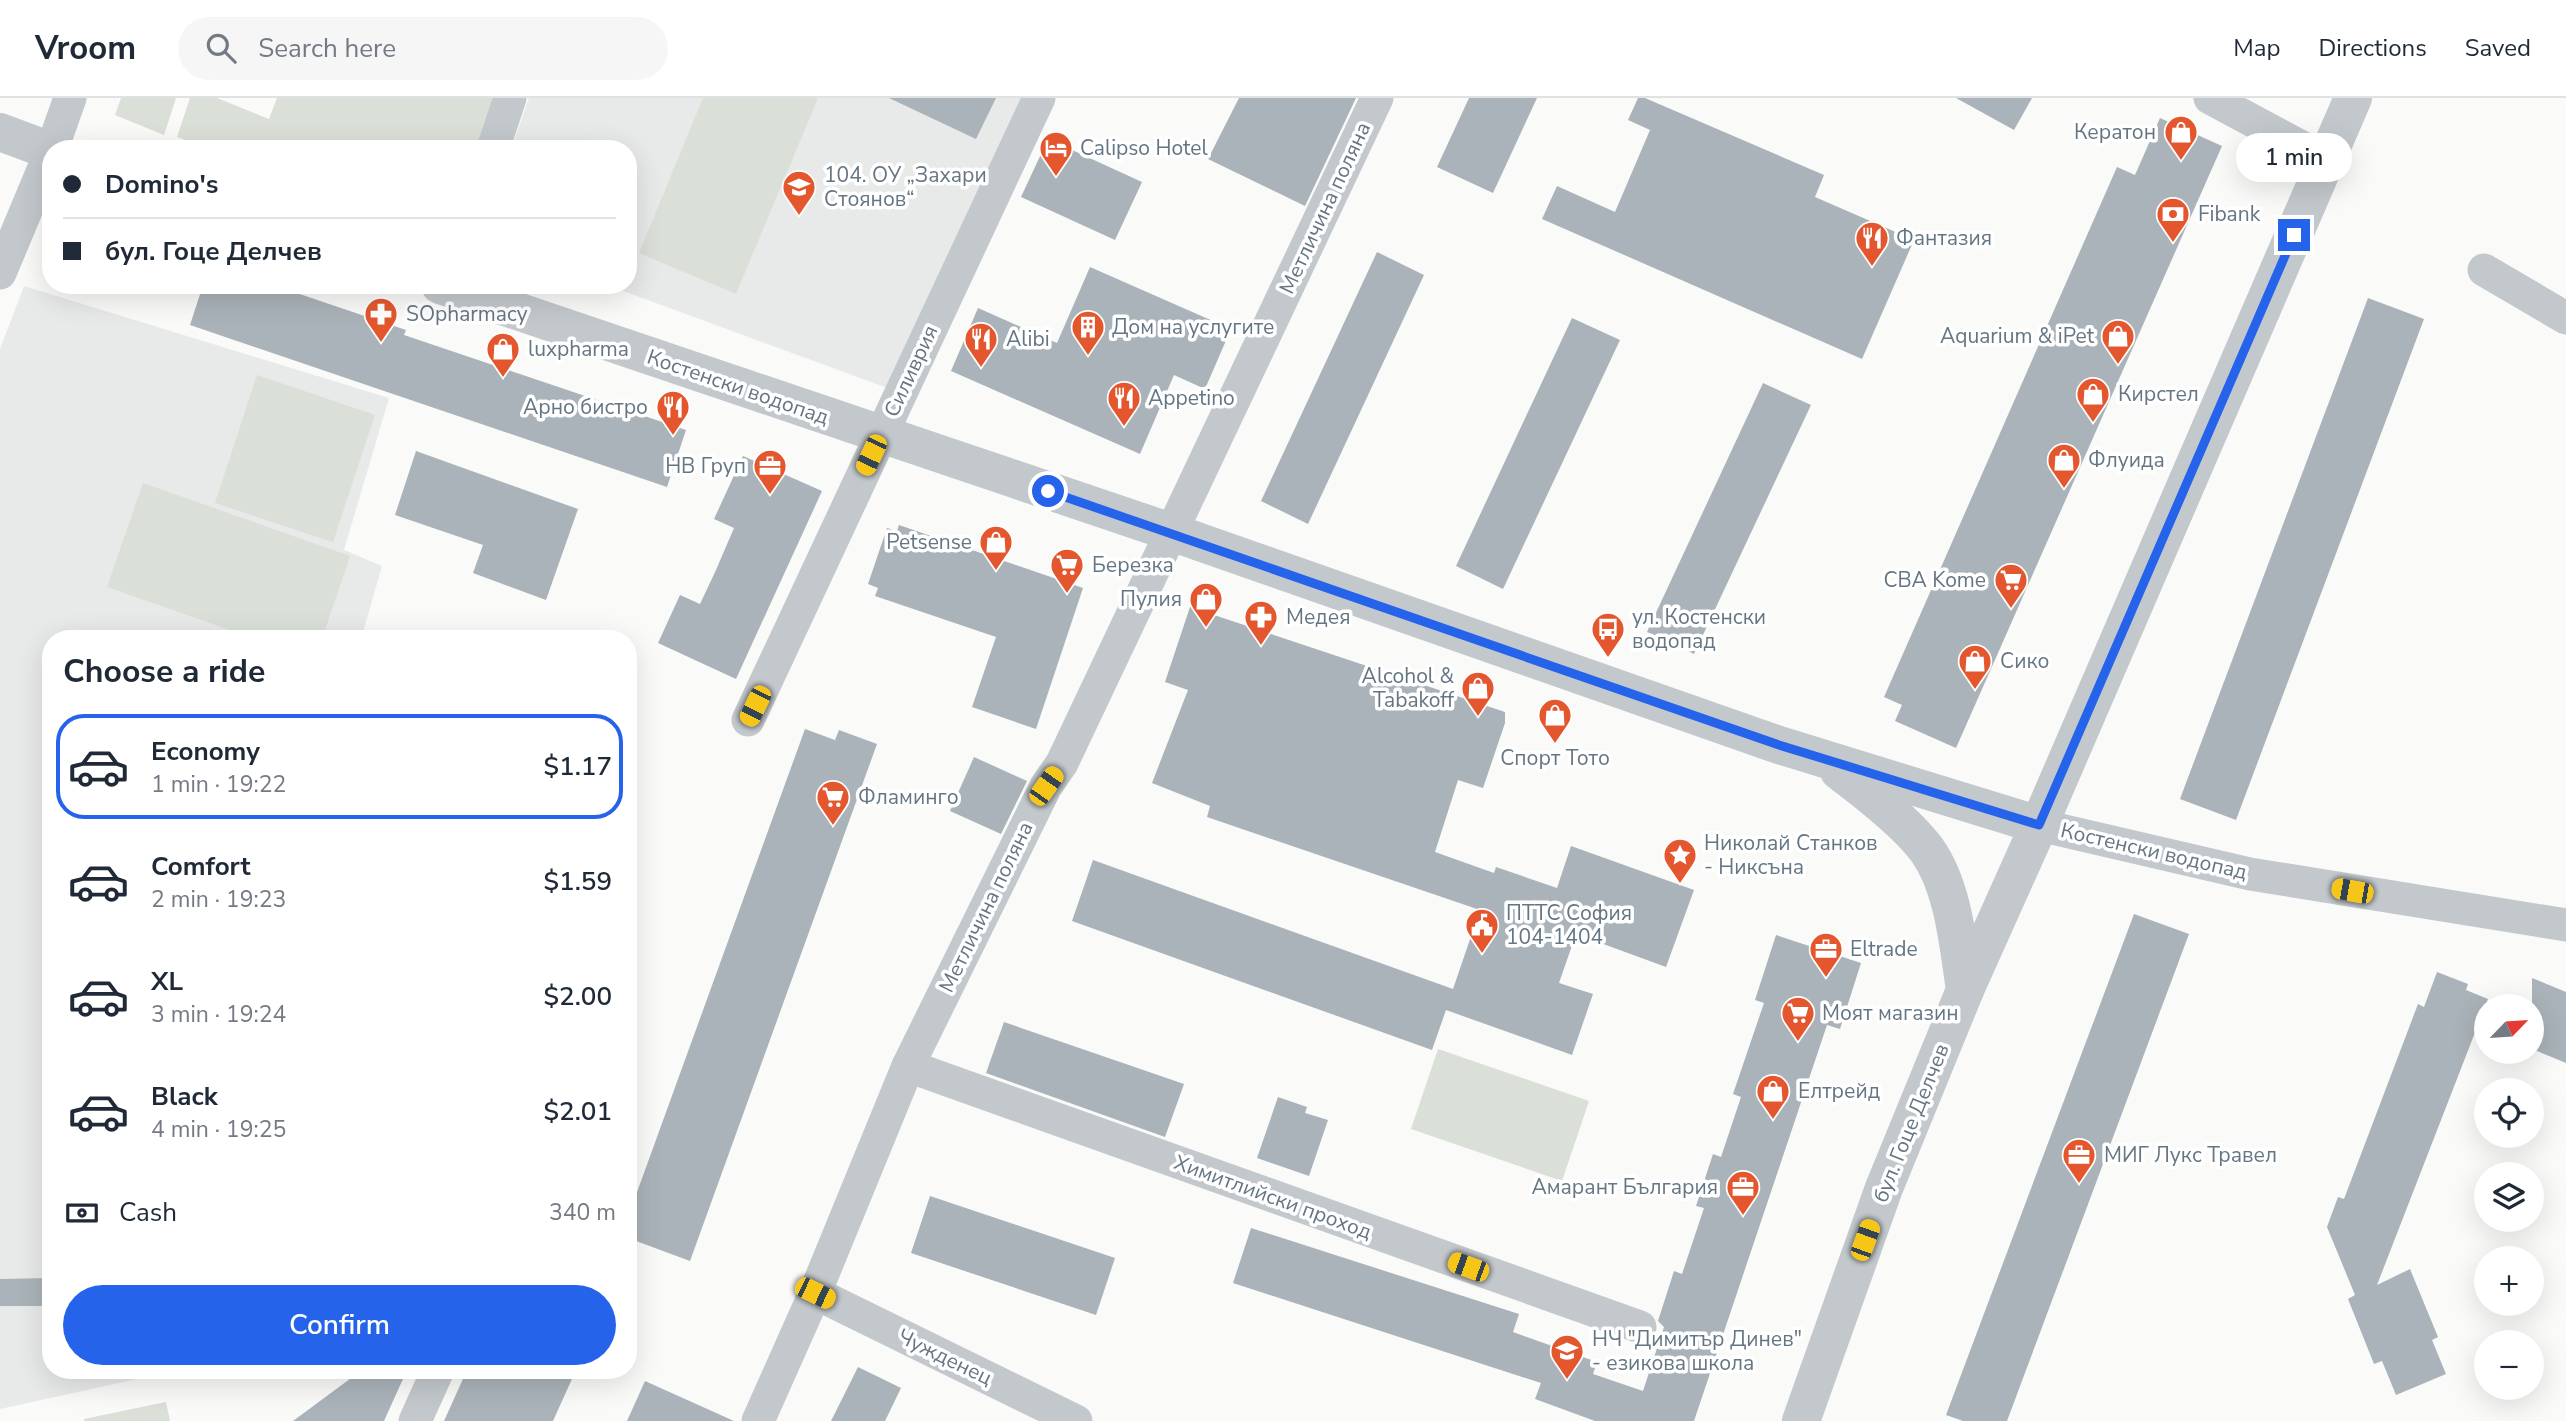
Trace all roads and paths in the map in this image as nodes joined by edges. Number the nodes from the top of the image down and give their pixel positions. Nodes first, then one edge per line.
1 (70, 98) edge
2 (510, 98) edge
3 (1039, 98) edge
4 (1377, 98) edge
5 (2210, 98) edge
6 (2353, 98) edge
7 (0, 132) edge
8 (55, 140) edge
9 (496, 140) edge
10 (42, 147) edge
11 (2326, 160) junction
12 (42, 172) edge
13 (2484, 270) dead end
14 (0, 274) edge
15 (467, 294) edge
16 (2566, 318) edge
17 (880, 435) junction
18 (1171, 532) junction
19 (748, 720) dead end
20 (1825, 760) junction
21 (2039, 825) junction
22 (2566, 925) edge
23 (1965, 990) junction
24 (908, 1066) junction
25 (815, 1293) junction
26 (1640, 1327) dead end
27 (434, 1379) edge
28 (415, 1421) edge
29 (758, 1421) edge
30 (1076, 1421) edge
31 (1801, 1421) edge

1 - 8 street
2 - 9 street
3 - 17 street, Силиврия
4 - 18 street, Метличина поляна
5 - 11 street
6 - 11 street, бул. Гоце Делчев
7 - 10 street
11 - 21 street, бул. Гоце Делчев
12 - 14 street
13 - 16 street
15 - 17 street, Костенски водопад
17 - 18 street, Костенски водопад
17 - 19 street, Силиврия
18 - 20 street, Костенски водопад
18 - 24 street, Метличина поляна
20 - 21 street, Костенски водопад
20 - 23 street
21 - 22 street, Костенски водопад
21 - 23 street, бул. Гоце Делчев
23 - 31 street, бул. Гоце Делчев
24 - 25 street, Метличина поляна
24 - 26 street, Химитлийски проход
25 - 29 street, Метличина поляна
25 - 30 street, Чужденец
27 - 28 street

